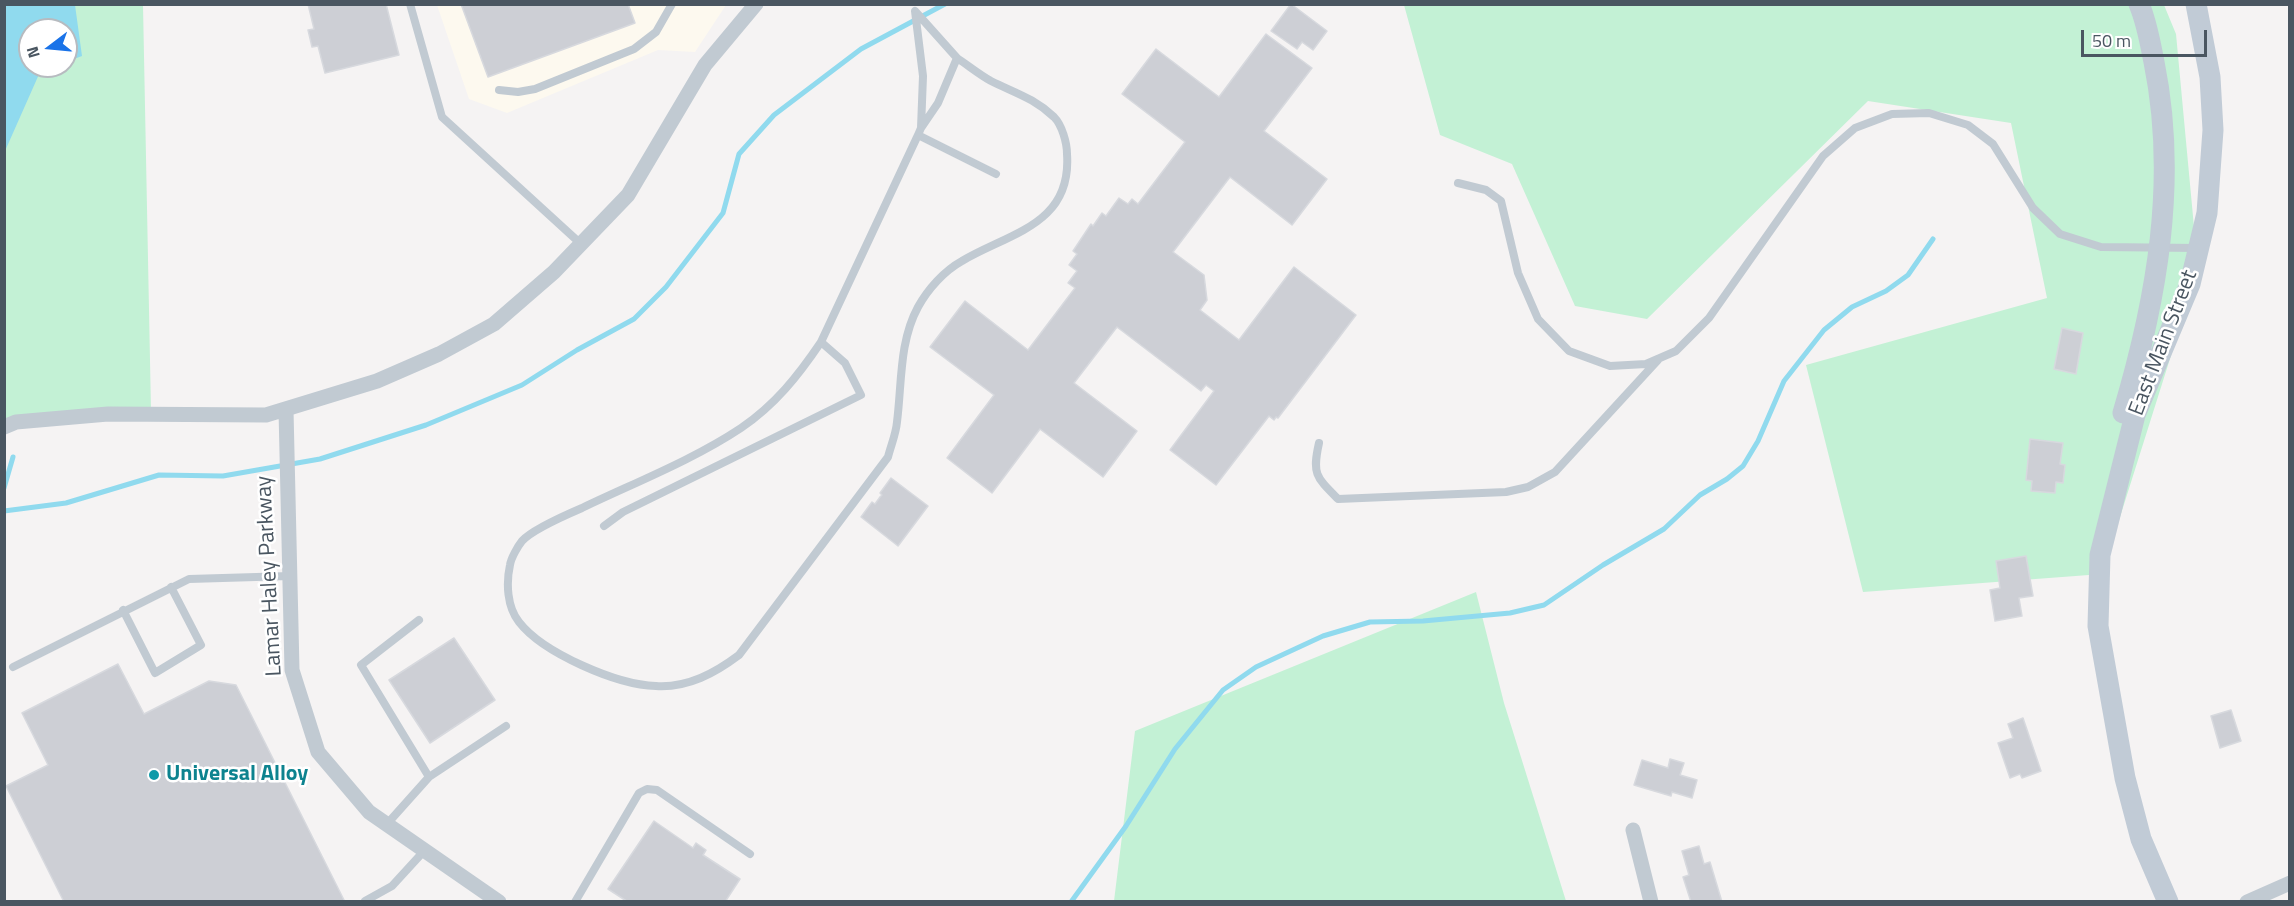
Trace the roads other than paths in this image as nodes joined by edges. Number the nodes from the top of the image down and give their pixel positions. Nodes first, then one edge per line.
1 (410, 4) edge
2 (672, 4) edge
3 (756, 4) edge
4 (2139, 4) edge
5 (2196, 4) edge
6 (913, 8) edge
7 (957, 58) junction
8 (499, 90) dead end
9 (920, 131) junction
10 (996, 174) dead end
11 (1458, 183) dead end
12 (581, 244) junction
13 (2159, 247) junction
14 (2199, 248) junction
15 (821, 342) junction
16 (1660, 358) junction
17 (285, 410) junction
18 (4, 426) edge
19 (1319, 443) dead end
20 (604, 526) dead end
21 (2104, 537) junction
22 (290, 576) junction
23 (171, 587) junction
24 (123, 610) junction
25 (419, 620) dead end
26 (13, 667) dead end
27 (506, 726) dead end
28 (429, 777) junction
29 (387, 824) junction
30 (1633, 830) dead end
31 (425, 850) junction
32 (750, 854) dead end
33 (2289, 883) edge
34 (365, 901) edge
35 (575, 901) edge
36 (499, 902) edge
37 (1651, 902) edge
38 (2168, 902) edge
39 (2247, 902) edge

1 - 12 lane
2 - 8 lane
3 - 12 street
4 - 13 main road, East Main Street
5 - 14 main road, East Main Street
6 - 7 lane
6 - 9 lane
7 - 9 lane
7 - 15 lane
9 - 10 lane
9 - 15 lane
11 - 16 lane
12 - 17 street
13 - 14 lane
13 - 16 lane
13 - 21 main road, East Main Street
14 - 21 main road, East Main Street
15 - 20 lane
16 - 19 lane
17 - 18 street
17 - 22 street, Lamar Haley Parkway
21 - 38 main road, East Main Street
22 - 23 lane
22 - 29 street, Lamar Haley Parkway
23 - 24 lane
23 - 24 lane
24 - 26 lane
25 - 28 lane
27 - 28 lane
28 - 29 lane
29 - 31 street, Lamar Haley Parkway
30 - 37 street
31 - 34 lane
31 - 36 street, Lamar Haley Parkway
32 - 35 lane
33 - 39 street

